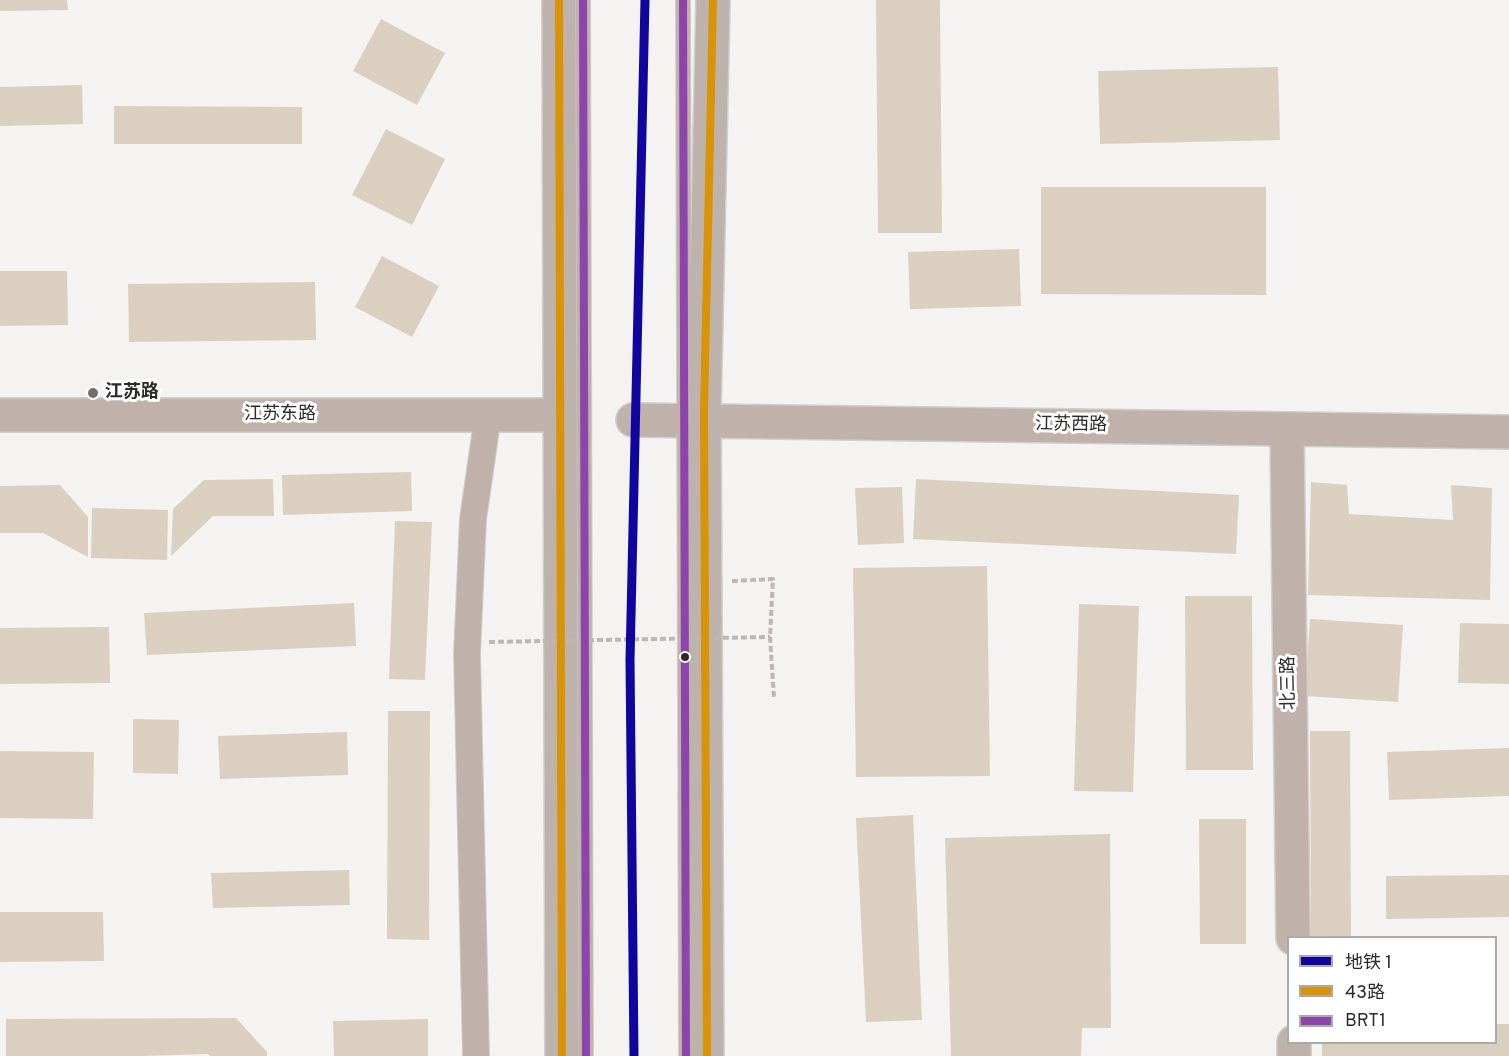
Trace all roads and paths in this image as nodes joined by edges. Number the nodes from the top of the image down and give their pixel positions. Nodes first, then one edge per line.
1 (559, 0) edge
2 (583, 0) edge
3 (683, 0) edge
4 (713, 0) edge
5 (0, 415) edge
6 (488, 415) junction
7 (560, 415) junction
8 (633, 420) dead end
9 (694, 420) junction
10 (1287, 429) junction
11 (1509, 432) edge
12 (705, 581) junction
13 (771, 637) junction
14 (489, 642) dead end
15 (774, 698) dead end
16 (1293, 936) edge
17 (476, 1056) edge
18 (562, 1056) edge
19 (586, 1056) edge
20 (686, 1056) edge
21 (707, 1056) edge

1 - 7 main road
2 - 19 lane
3 - 9 lane
4 - 9 main road
5 - 6 street, 江苏东路
6 - 7 street, 江苏东路
6 - 17 street
7 - 18 main road
8 - 9 street, 江苏西路
9 - 10 street, 江苏西路
9 - 12 main road
9 - 20 lane
10 - 11 street, 江苏西路
10 - 16 street, 北三路
12 - 13 path
12 - 21 main road
13 - 14 path, bridge
13 - 15 path

